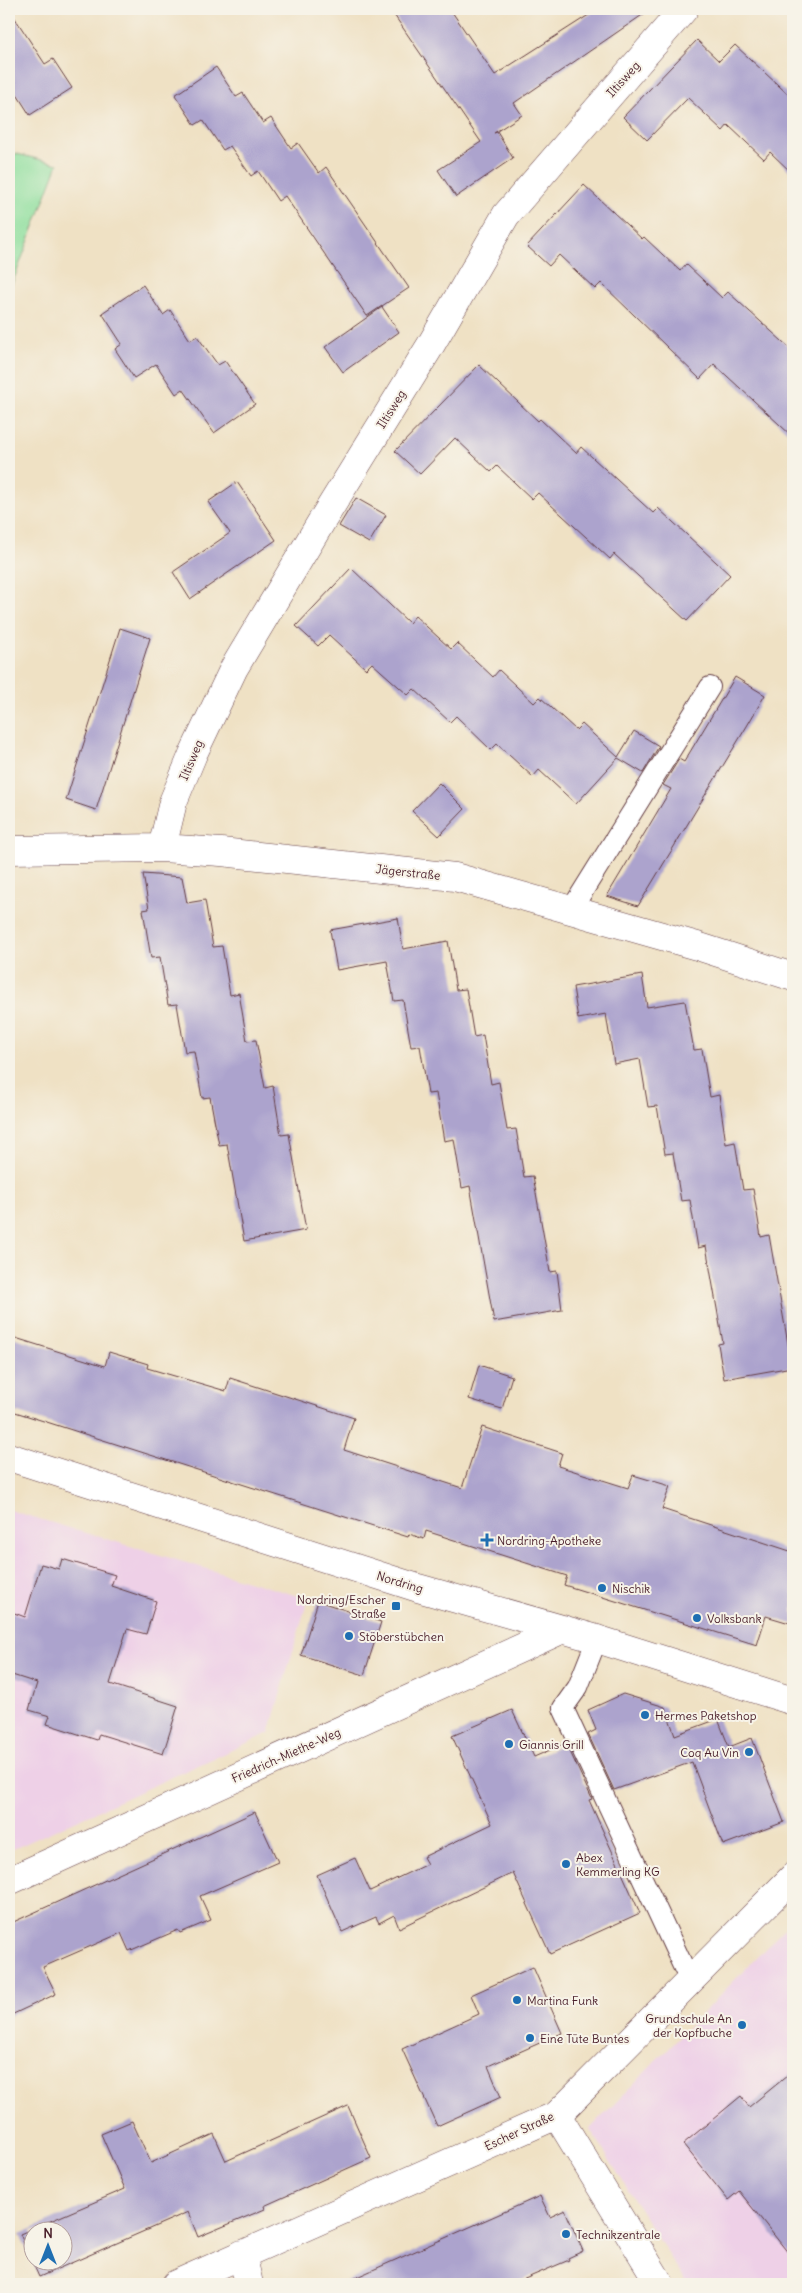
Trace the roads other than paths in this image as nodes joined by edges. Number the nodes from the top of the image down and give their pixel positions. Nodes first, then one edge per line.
1 (684, 9) edge
2 (710, 687) dead end
3 (162, 848) junction
4 (9, 850) edge
5 (571, 910) junction
6 (793, 977) edge
7 (9, 1457) edge
8 (563, 1629) junction
9 (597, 1639) junction
10 (793, 1702) edge
11 (793, 1876) edge
12 (9, 1881) edge
13 (690, 1981) junction
14 (556, 2116) junction
15 (242, 2254) junction
16 (176, 2284) edge
17 (249, 2284) edge
18 (660, 2284) edge

1 - 3 street, Iltisweg
2 - 5 lane
3 - 4 street, Jägerstraße
3 - 5 street, Jägerstraße
5 - 6 street, Jägerstraße
7 - 8 street, Nordring
8 - 9 street, Nordring
8 - 12 street, Friedrich-Miethe-Weg
9 - 10 street, Nordring
9 - 13 lane
11 - 13 street, Escher Straße
13 - 14 street, Escher Straße
14 - 15 street, Escher Straße
14 - 18 street
15 - 16 street, Escher Straße
15 - 17 street

